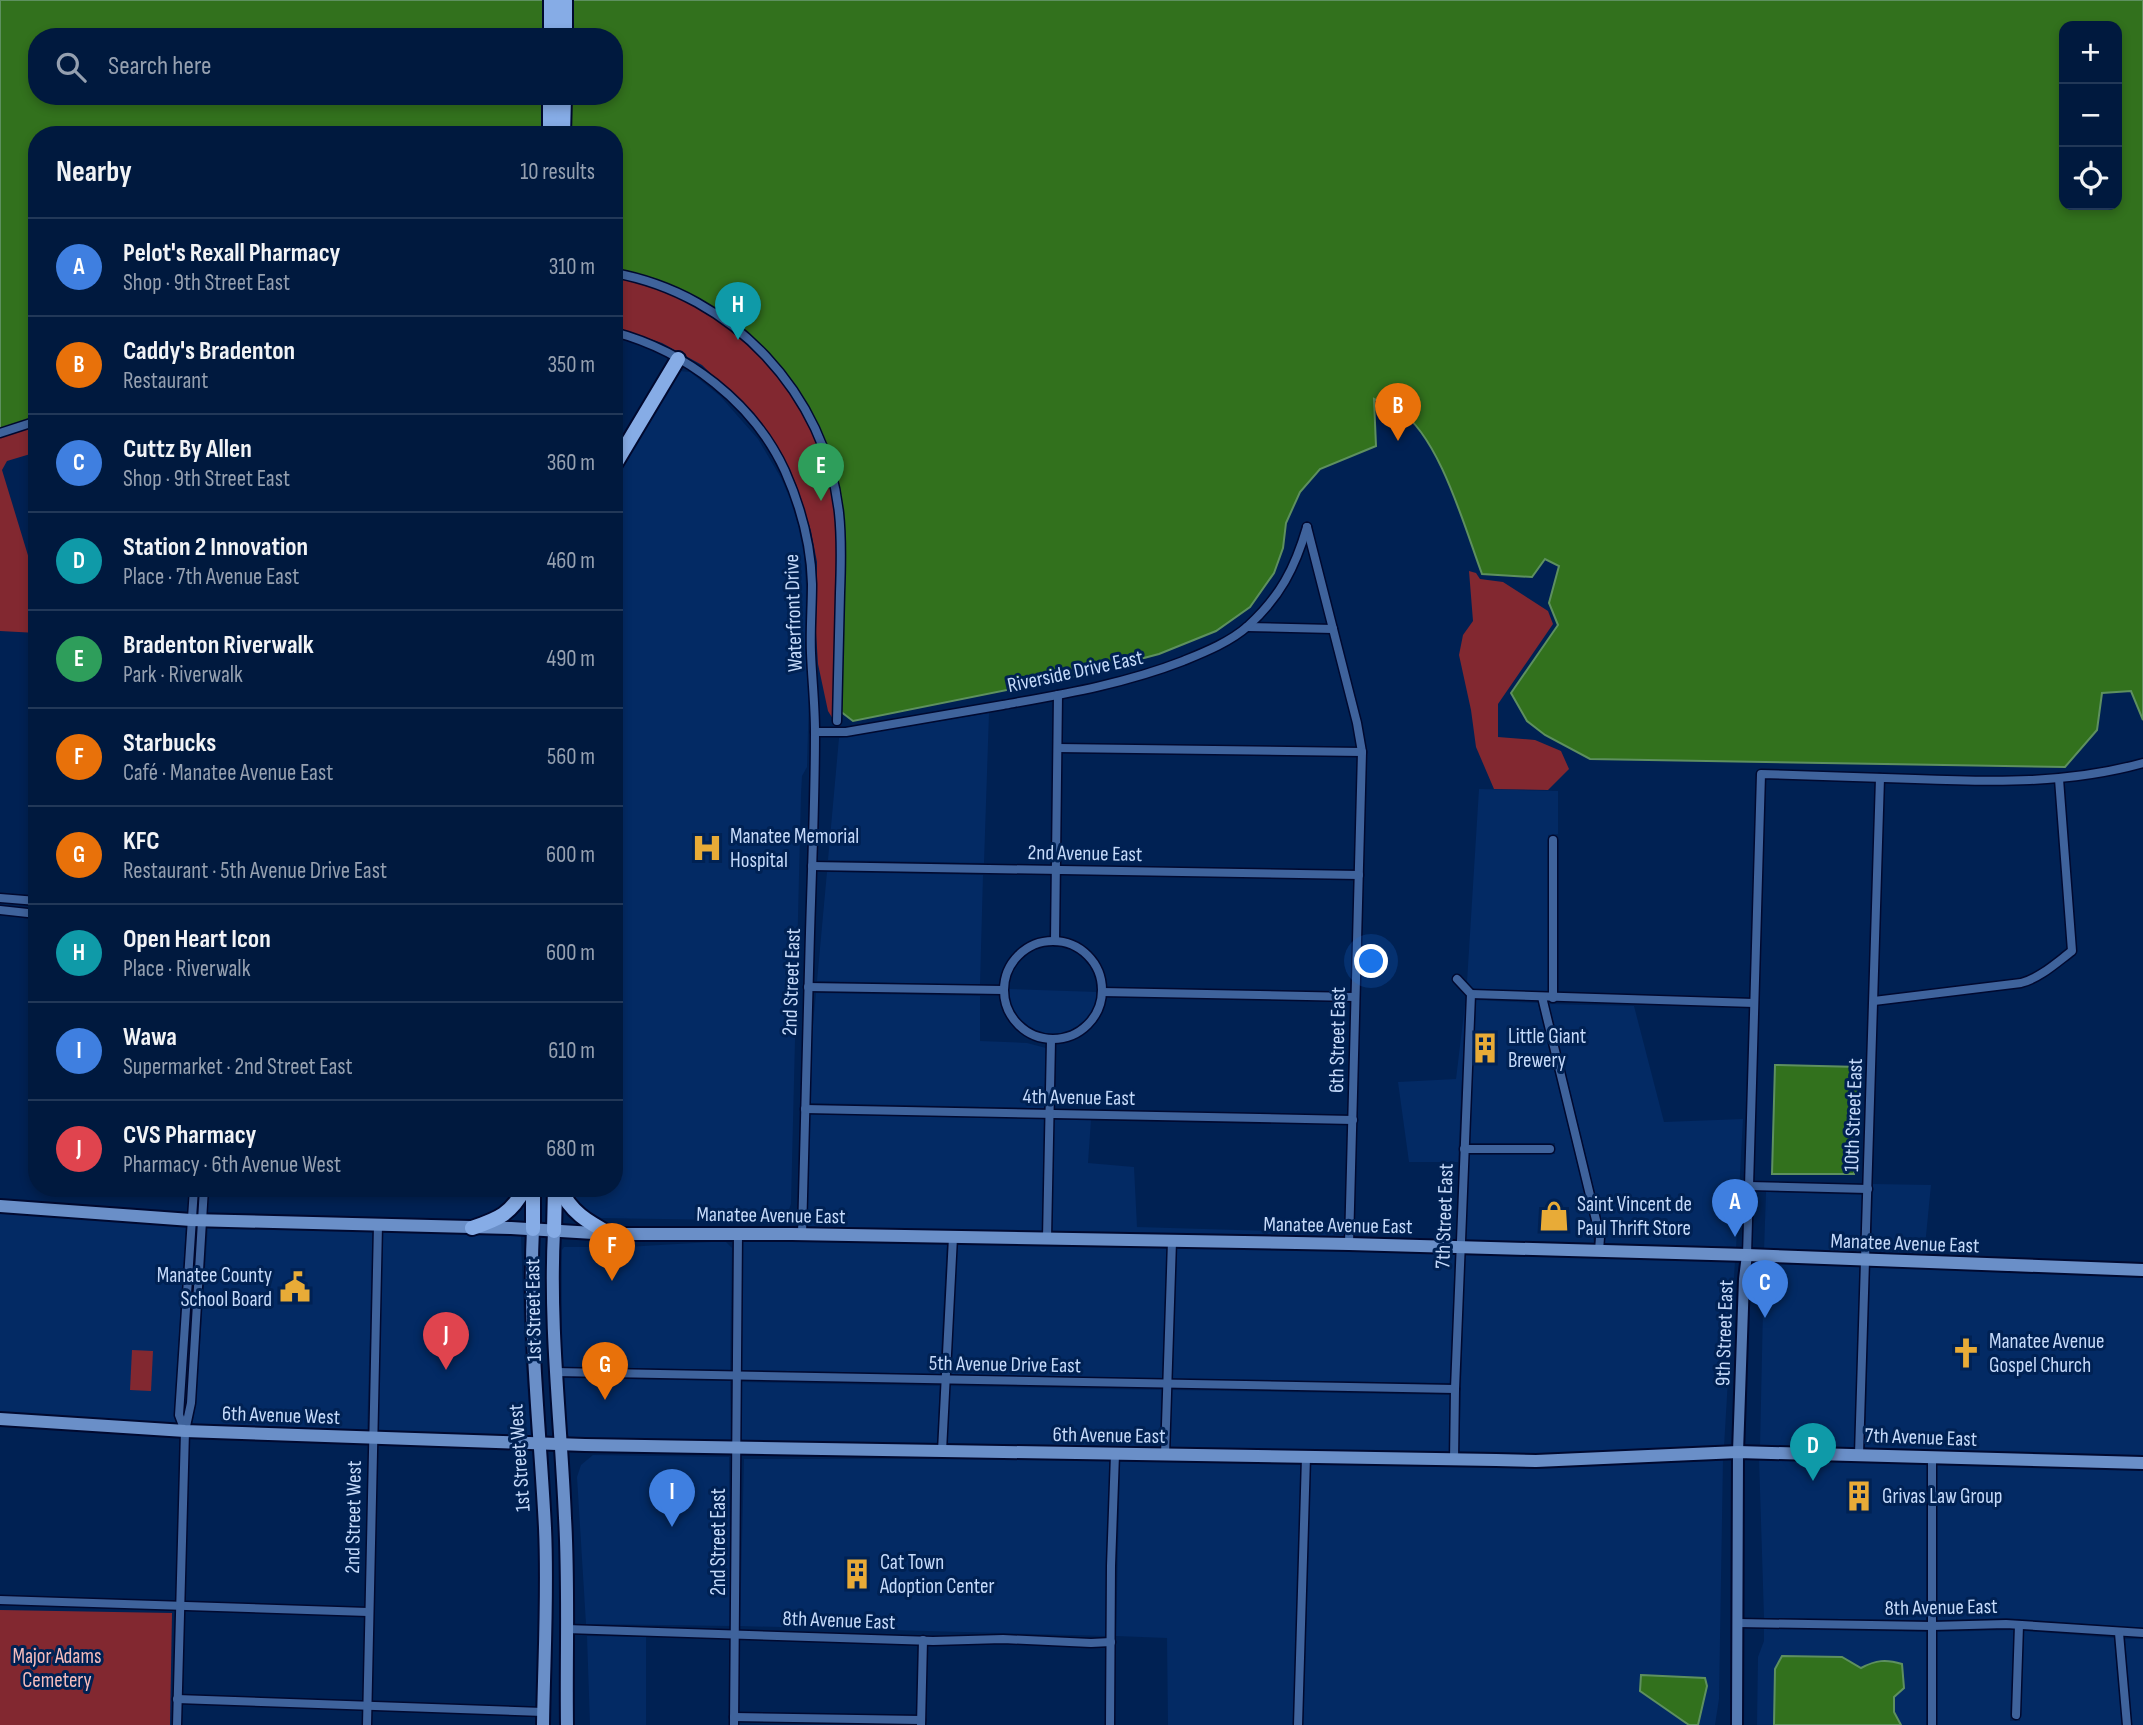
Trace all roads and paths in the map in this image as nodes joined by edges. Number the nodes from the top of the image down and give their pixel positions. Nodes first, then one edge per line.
1 (551, 0) edge
2 (565, 0) edge
3 (551, 28) edge
4 (565, 28) edge
5 (550, 105) edge
6 (564, 105) edge
7 (550, 126) edge
8 (563, 126) edge
9 (623, 275) edge
10 (623, 335) edge
11 (678, 359) junction
12 (28, 424) edge
13 (0, 432) edge
14 (623, 451) edge
15 (1307, 527) joint
16 (1247, 627) junction
17 (1333, 629) junction
18 (1058, 695) junction
19 (837, 721) dead end
20 (815, 732) junction
21 (1058, 748) junction
22 (1362, 752) junction
23 (2143, 763) edge
24 (1880, 778) junction
25 (2059, 779) junction
26 (1553, 840) dead end
27 (811, 866) junction
28 (1055, 871) junction
29 (1359, 875) junction
30 (0, 898) edge
31 (28, 900) edge
32 (0, 910) edge
33 (28, 913) edge
34 (1055, 942) junction
35 (1457, 979) dead end
36 (808, 987) junction
37 (1003, 990) junction
38 (1102, 992) junction
39 (1471, 994) junction
40 (1355, 997) junction
41 (1542, 998) junction
42 (1553, 998) junction
43 (1874, 1001) junction
44 (1754, 1003) junction
45 (1051, 1040) junction
46 (805, 1109) junction
47 (1049, 1114) junction
48 (1353, 1120) junction
49 (1464, 1149) junction
50 (1550, 1149) dead end
51 (1749, 1186) junction
52 (1868, 1189) junction
53 (195, 1197) edge
54 (202, 1197) edge
55 (521, 1197) edge
56 (533, 1197) edge
57 (557, 1197) edge
58 (564, 1197) edge
59 (0, 1206) edge
60 (197, 1220) junction
61 (378, 1225) junction
62 (472, 1228) junction
63 (533, 1229) junction
64 (554, 1231) junction
65 (738, 1233) junction
66 (610, 1234) junction
67 (802, 1234) junction
68 (953, 1237) junction
69 (1047, 1238) junction
70 (1172, 1241) junction
71 (1349, 1244) junction
72 (1460, 1247) junction
73 (1599, 1251) junction
74 (1747, 1255) junction
75 (1866, 1261) junction
76 (2143, 1270) edge
77 (184, 1314) junction
78 (197, 1314) junction
79 (555, 1372) junction
80 (735, 1376) junction
81 (945, 1380) junction
82 (1167, 1385) junction
83 (1455, 1389) junction
84 (0, 1419) edge
85 (185, 1431) junction
86 (372, 1438) junction
87 (540, 1443) junction
88 (561, 1444) junction
89 (736, 1448) junction
90 (942, 1451) junction
91 (1738, 1452) junction
92 (1115, 1454) junction
93 (1859, 1454) junction
94 (1165, 1455) junction
95 (1656, 1456) joint
96 (1932, 1456) junction
97 (1306, 1457) junction
98 (1454, 1460) junction
99 (2143, 1463) edge
100 (0, 1600) edge
101 (180, 1605) junction
102 (369, 1612) junction
103 (1738, 1623) junction
104 (2019, 1625) junction
105 (1931, 1626) junction
106 (566, 1629) junction
107 (735, 1633) junction
108 (2119, 1633) junction
109 (2143, 1633) edge
110 (923, 1640) junction
111 (1111, 1642) junction
112 (177, 1699) junction
113 (367, 1707) junction
114 (2015, 1715) dead end
115 (543, 1719) edge
116 (734, 1721) edge
117 (921, 1722) edge
118 (177, 1725) edge
119 (367, 1725) edge
120 (567, 1725) edge
121 (1110, 1725) edge
122 (1298, 1725) edge
123 (1737, 1725) edge
124 (1932, 1725) edge
125 (2127, 1725) edge

1 - 3 highway
2 - 4 highway
5 - 7 highway
6 - 8 highway
9 - 19 street
10 - 11 street, Waterfront Drive
11 - 14 highway
11 - 20 street, Waterfront Drive
12 - 13 street
15 - 16 street, Riverside Drive East
15 - 17 street, 6th Street East
16 - 17 street
16 - 18 street, Riverside Drive East
17 - 22 street, 6th Street East
18 - 20 street, Riverside Drive East
18 - 21 street
20 - 27 street, 2nd Street East
21 - 22 street
21 - 28 street
22 - 29 street, 6th Street East
23 - 25 street
24 - 25 street
24 - 43 street, 10th Street East
24 - 44 street, 9th Street East
25 - 43 street
26 - 42 street
27 - 28 street, 2nd Avenue East
27 - 36 street, 2nd Street East
28 - 29 street, 2nd Avenue East
28 - 34 street
29 - 40 street, 6th Street East
30 - 31 street
32 - 33 street
34 - 37 street
34 - 38 street
35 - 39 street
36 - 37 street
36 - 46 street, 2nd Street East
37 - 45 street
38 - 40 street
38 - 45 street
39 - 41 street
39 - 49 street, 7th Street East
40 - 48 street, 6th Street East
41 - 42 street
41 - 73 street
42 - 44 street
43 - 52 street, 10th Street East
44 - 51 street, 9th Street East
45 - 47 street
46 - 47 street, 4th Avenue East
46 - 67 street, 2nd Street East
47 - 48 street, 4th Avenue East
47 - 69 street
48 - 71 street, 6th Street East
49 - 50 street
49 - 72 street, 7th Street East
51 - 52 street
51 - 74 street, 9th Street East
52 - 75 street, 10th Street East
53 - 60 street
54 - 60 street
55 - 62 highway
56 - 63 highway, 1st Street West
57 - 64 highway, 1st Street East
58 - 66 highway
59 - 60 main road, Manatee Avenue East
60 - 61 main road, Manatee Avenue East
60 - 77 street
60 - 78 street
61 - 62 main road, Manatee Avenue East
61 - 86 street, 2nd Street West
62 - 63 main road, Manatee Avenue East
63 - 64 main road, Manatee Avenue East
63 - 87 main road, 1st Street West
64 - 66 main road, Manatee Avenue East
64 - 79 main road, 1st Street East
65 - 66 main road, Manatee Avenue East
65 - 67 main road, Manatee Avenue East
65 - 80 street, 2nd Street East
67 - 68 main road, Manatee Avenue East
68 - 69 main road, Manatee Avenue East
68 - 81 street
69 - 70 main road, Manatee Avenue East
70 - 71 main road, Manatee Avenue East
70 - 82 street
71 - 72 main road, Manatee Avenue East
72 - 73 main road, Manatee Avenue East
72 - 83 street, 7th Street East
73 - 74 main road, Manatee Avenue East
74 - 75 main road, Manatee Avenue East
74 - 91 street, 9th Street East
75 - 76 main road, Manatee Avenue East
75 - 93 street, 10th Street East
77 - 78 street
77 - 85 street
78 - 85 street
79 - 80 street, 5th Avenue Drive East
79 - 88 main road, 1st Street East
80 - 81 street, 5th Avenue Drive East
80 - 89 street, 2nd Street East
81 - 82 street, 5th Avenue Drive East
81 - 90 street
82 - 83 street, 5th Avenue Drive East
82 - 94 street
83 - 98 street, 7th Street East
84 - 85 main road, 6th Avenue West
85 - 86 main road, 6th Avenue West
85 - 101 street
86 - 87 main road, 6th Avenue West
86 - 102 street, 2nd Street West
87 - 88 main road, 6th Avenue West
87 - 115 main road, 1st Street West
88 - 89 main road, 6th Avenue East
88 - 106 main road, 1st Street East
89 - 90 main road, 6th Avenue East
89 - 107 street, 2nd Street East
90 - 92 main road, 6th Avenue East
91 - 93 main road, 7th Avenue East
91 - 95 main road, 7th Avenue East
91 - 103 street, 9th Street East
92 - 94 main road, 6th Avenue East
92 - 111 street
93 - 96 main road, 7th Avenue East
94 - 97 main road, 6th Avenue East
95 - 98 main road, 6th Avenue East
96 - 99 main road, 7th Avenue East
96 - 105 street
97 - 98 main road, 6th Avenue East
97 - 122 street
100 - 101 street
101 - 102 street
101 - 112 street
102 - 113 street, 2nd Street West
103 - 105 street, 8th Avenue East
103 - 123 street, 9th Street East
104 - 105 street, 8th Avenue East
104 - 108 street, 8th Avenue East
104 - 114 street
105 - 124 street
106 - 107 street, 8th Avenue East
106 - 120 main road, 1st Street East
107 - 110 street, 8th Avenue East
107 - 116 street, 2nd Street East
108 - 109 street, 8th Avenue East
108 - 125 street
110 - 111 street, 8th Avenue East
110 - 117 street
111 - 121 street
112 - 113 street
112 - 118 street
113 - 115 street
113 - 119 street, 2nd Street West
116 - 117 street

